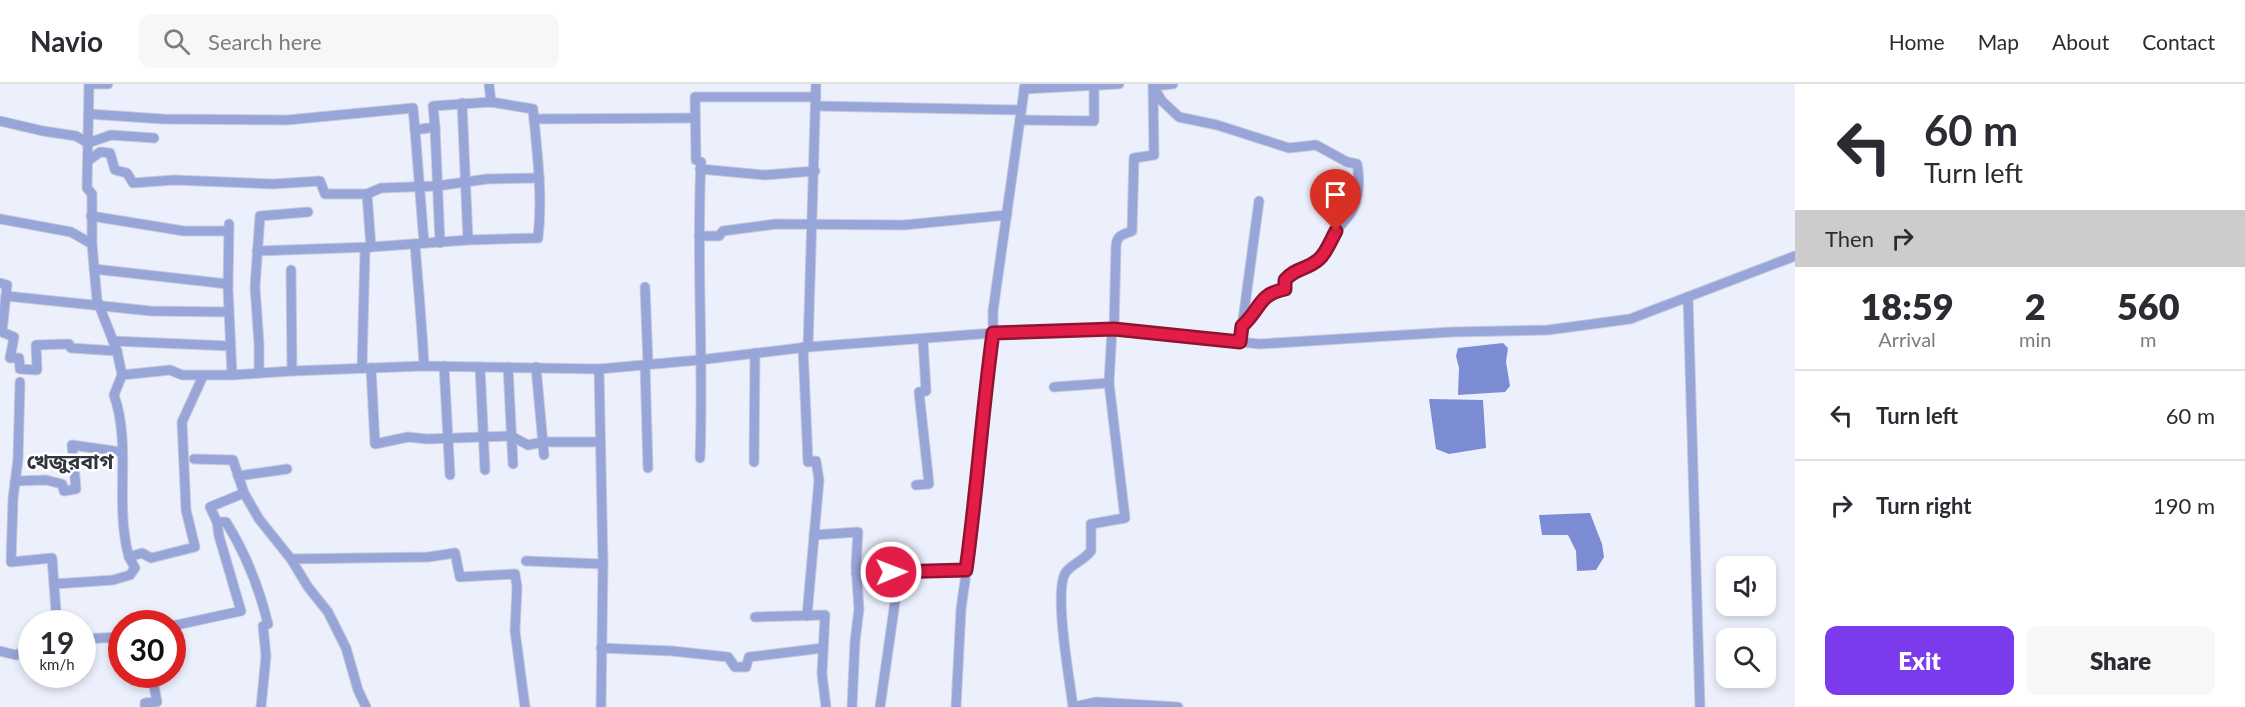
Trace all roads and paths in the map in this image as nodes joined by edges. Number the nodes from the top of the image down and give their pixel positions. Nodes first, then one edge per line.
1 (89, 84) edge
2 (108, 84) edge
3 (489, 84) edge
4 (816, 84) edge
5 (1119, 84) edge
6 (1173, 84) edge
7 (1094, 85) edge
8 (1151, 85) edge
9 (1024, 87) edge
10 (816, 101) junction
11 (491, 102) junction
12 (462, 103) junction
13 (89, 114) junction
14 (1020, 115) junction
15 (695, 118) junction
16 (534, 119) junction
17 (0, 121) edge
18 (435, 127) junction
19 (415, 129) junction
20 (154, 138) dead end
21 (88, 143) junction
22 (88, 161) junction
23 (700, 169) junction
24 (815, 171) junction
25 (539, 178) junction
26 (466, 182) junction
27 (437, 186) junction
28 (420, 187) junction
29 (367, 194) junction
30 (1259, 201) dead end
31 (308, 212) dead end
32 (1007, 215) junction
33 (91, 216) junction
34 (0, 219) edge
35 (813, 225) junction
36 (699, 237) junction
37 (468, 240) junction
38 (440, 243) junction
39 (92, 244) junction
40 (420, 244) junction
41 (368, 249) junction
42 (257, 251) junction
43 (1795, 256) edge
44 (94, 269) junction
45 (291, 270) dead end
46 (0, 283) edge
47 (228, 284) junction
48 (645, 287) dead end
49 (6, 296) junction
50 (1688, 297) junction
51 (99, 305) junction
52 (228, 312) junction
53 (1242, 326) junction
54 (1113, 329) junction
55 (993, 333) junction
56 (923, 340) junction
57 (112, 341) junction
58 (1240, 342) junction
59 (230, 346) junction
60 (806, 347) junction
61 (117, 351) junction
62 (755, 353) junction
63 (699, 360) junction
64 (647, 364) junction
65 (424, 366) junction
66 (444, 366) junction
67 (480, 367) junction
68 (507, 367) junction
69 (536, 367) junction
70 (367, 368) junction
71 (599, 369) junction
72 (292, 371) junction
73 (259, 373) junction
74 (122, 375) junction
75 (232, 375) junction
76 (203, 376) junction
77 (20, 382) dead end
78 (1110, 383) junction
79 (1054, 387) dead end
80 (511, 436) junction
81 (483, 437) junction
82 (447, 438) junction
83 (543, 442) junction
84 (600, 442) junction
85 (121, 452) junction
86 (544, 456) dead end
87 (700, 458) dead end
88 (194, 459) dead end
89 (753, 462) dead end
90 (513, 464) dead end
91 (648, 468) dead end
92 (287, 469) dead end
93 (485, 470) dead end
94 (450, 475) dead end
95 (238, 476) junction
96 (15, 481) junction
97 (916, 485) dead end
98 (244, 493) junction
99 (217, 522) junction
100 (813, 535) junction
101 (129, 556) junction
102 (291, 559) junction
103 (526, 561) dead end
104 (603, 564) junction
105 (966, 570) junction
106 (856, 573) junction
107 (54, 584) junction
108 (896, 595) dead end
109 (56, 610) edge
110 (807, 616) junction
111 (754, 617) dead end
112 (186, 623) edge
113 (601, 648) junction
114 (823, 648) junction
115 (0, 651) edge
116 (18, 654) edge
117 (154, 688) edge
118 (145, 707) edge
119 (261, 707) edge
120 (366, 707) edge
121 (525, 707) edge
122 (601, 707) edge
123 (826, 707) edge
124 (852, 707) edge
125 (880, 707) edge
126 (956, 707) edge
127 (1073, 707) edge
128 (1178, 707) edge
129 (1700, 707) edge

1 - 2 street
1 - 13 street
3 - 11 street
4 - 10 street
5 - 7 street
6 - 8 street
7 - 9 street
7 - 14 street
8 - 53 street
8 - 54 street
9 - 14 street
10 - 14 street
10 - 15 street
10 - 24 street
11 - 12 street
11 - 16 street
12 - 18 street
12 - 26 street
13 - 19 street
13 - 21 street
14 - 32 street
15 - 16 street
15 - 23 street
16 - 25 street
17 - 21 street
18 - 19 street
18 - 27 street
19 - 28 street
20 - 21 street
21 - 22 street
22 - 29 street
22 - 33 street
23 - 24 street
23 - 36 street
24 - 35 street
25 - 26 street
25 - 37 street
26 - 27 street
26 - 37 street
27 - 28 street
27 - 38 street
28 - 29 street
28 - 40 street
29 - 41 street
30 - 53 street
31 - 42 street
32 - 35 street
32 - 55 street
33 - 39 street
33 - 47 street
34 - 39 street
35 - 36 street
35 - 60 street
36 - 63 street
37 - 38 street
38 - 40 street
39 - 44 street
40 - 41 street
40 - 65 street
41 - 42 street
41 - 70 street
42 - 73 street
43 - 50 street
44 - 47 street
44 - 51 street
45 - 72 street
46 - 49 street
47 - 52 street
48 - 64 street
49 - 51 street
49 - 61 street
50 - 58 street
50 - 129 street
51 - 52 street
51 - 57 street
52 - 59 street
53 - 58 street
54 - 55 street
54 - 58 street
54 - 78 street
55 - 56 street
55 - 105 street
56 - 60 street
56 - 97 street
57 - 59 street
57 - 61 street
59 - 75 street
60 - 62 street
60 - 100 street
61 - 74 street
62 - 63 street
62 - 89 street
63 - 64 street
63 - 87 street
64 - 71 street
64 - 91 street
65 - 66 street
65 - 70 street
66 - 67 street
66 - 82 street
67 - 68 street
67 - 81 street
68 - 69 street
68 - 80 street
69 - 71 street
69 - 83 street
70 - 72 street
70 - 82 street
71 - 84 street
72 - 73 street
73 - 75 street
74 - 76 street
74 - 85 street
75 - 76 street
76 - 101 street
77 - 96 street
78 - 79 street
78 - 127 street
80 - 81 street
80 - 83 street
80 - 90 street
81 - 82 street
81 - 93 street
82 - 94 street
83 - 84 street
83 - 86 street
84 - 104 street
85 - 96 street
85 - 101 street
88 - 95 street
92 - 95 street
95 - 98 street
96 - 107 street
98 - 99 street
98 - 102 street
99 - 112 street
99 - 119 street
100 - 106 street
100 - 110 street
101 - 107 street
102 - 120 street
102 - 121 street
103 - 104 street
104 - 113 street
105 - 106 street
105 - 126 street
106 - 124 street
107 - 109 street
108 - 125 street
110 - 111 street
110 - 114 street
113 - 114 street
113 - 122 street
114 - 123 street
115 - 116 street
117 - 118 street
127 - 128 street

